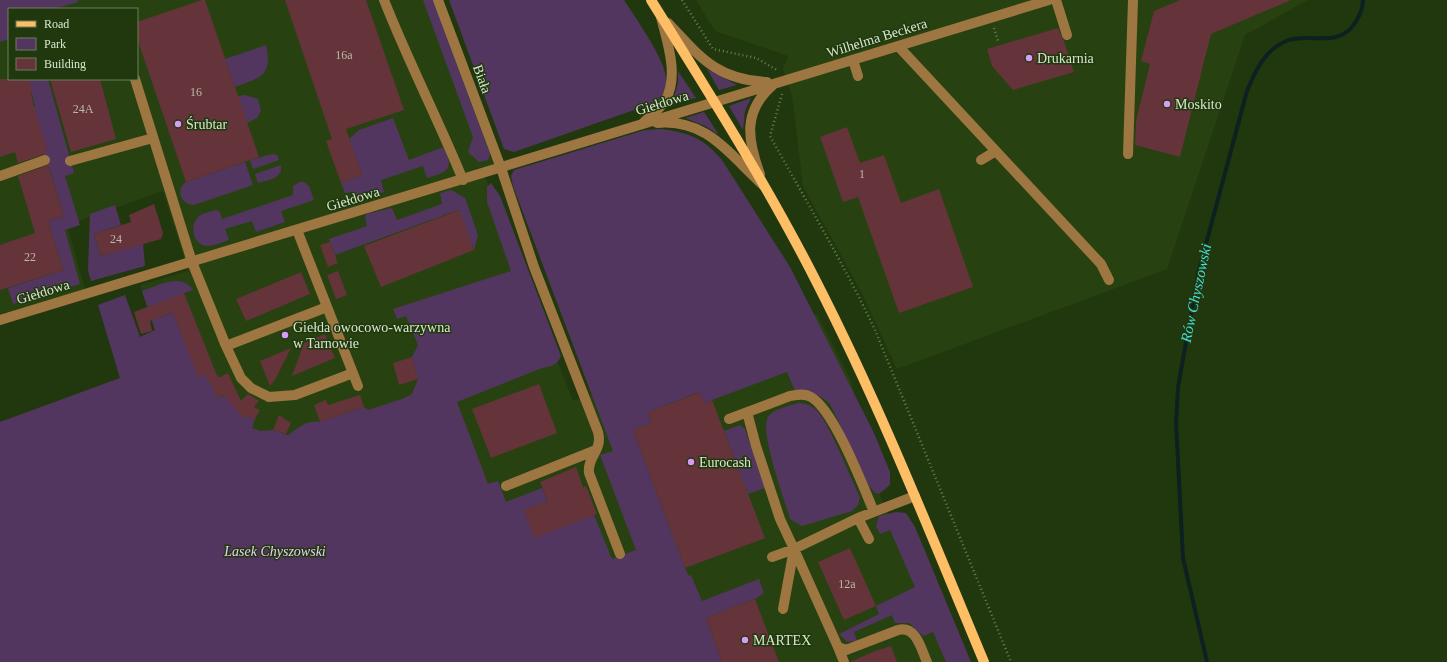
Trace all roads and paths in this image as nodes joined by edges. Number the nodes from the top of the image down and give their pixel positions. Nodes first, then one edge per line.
1 (384, 0) edge
2 (438, 0) edge
3 (651, 0) edge
4 (682, 0) edge
5 (1056, 0) edge
6 (1044, 1) edge
7 (1136, 1) edge
8 (660, 14) junction
9 (994, 26) dead end
10 (1067, 35) dead end
11 (998, 41) dead end
12 (898, 46) junction
13 (853, 60) junction
14 (777, 70) dead end
15 (858, 76) dead end
16 (135, 80) edge
17 (779, 86) junction
18 (713, 102) junction
19 (641, 124) junction
20 (153, 138) junction
21 (996, 151) junction
22 (1128, 154) dead end
23 (45, 160) dead end
24 (981, 160) dead end
25 (70, 162) dead end
26 (501, 168) junction
27 (0, 176) edge
28 (464, 180) junction
29 (766, 188) junction
30 (297, 230) junction
31 (192, 262) junction
32 (1109, 280) dead end
33 (327, 308) junction
34 (0, 320) edge
35 (226, 346) junction
36 (353, 373) junction
37 (358, 386) dead end
38 (747, 412) junction
39 (729, 420) dead end
40 (598, 449) junction
41 (506, 486) dead end
42 (915, 496) junction
43 (874, 512) junction
44 (858, 518) junction
45 (869, 539) dead end
46 (794, 549) junction
47 (620, 554) dead end
48 (772, 558) dead end
49 (783, 609) dead end
50 (838, 647) junction
51 (844, 662) edge
52 (927, 662) edge
53 (984, 662) edge
54 (1011, 662) edge

1 - 28 street
2 - 26 street, Biała
3 - 8 main road
4 - 14 path
5 - 10 street
6 - 12 street, Wilhelma Beckera
7 - 22 street
8 - 17 street
8 - 18 main road
8 - 19 street
9 - 11 path
12 - 13 street, Wilhelma Beckera
12 - 21 street
13 - 15 street
13 - 17 street, Wilhelma Beckera
16 - 20 street
17 - 18 street, Wilhelma Beckera
17 - 29 street
17 - 54 path
18 - 19 street, Giełdowa
18 - 29 main road
19 - 26 street, Giełdowa
19 - 29 street
20 - 25 street
20 - 31 street
21 - 24 street
21 - 32 street
23 - 27 street
26 - 28 street, Giełdowa
26 - 40 street, Biała
28 - 30 street, Giełdowa
29 - 42 main road
30 - 31 street, Giełdowa
30 - 33 street
31 - 34 street, Giełdowa
31 - 35 street
33 - 35 street
33 - 36 street
35 - 36 street
36 - 37 street
38 - 39 street
38 - 43 street
38 - 46 street
40 - 41 street
40 - 47 street
42 - 43 street
42 - 53 main road
43 - 44 street
44 - 45 street
44 - 46 street
46 - 48 street
46 - 49 street
46 - 50 street
50 - 51 street
50 - 52 street

